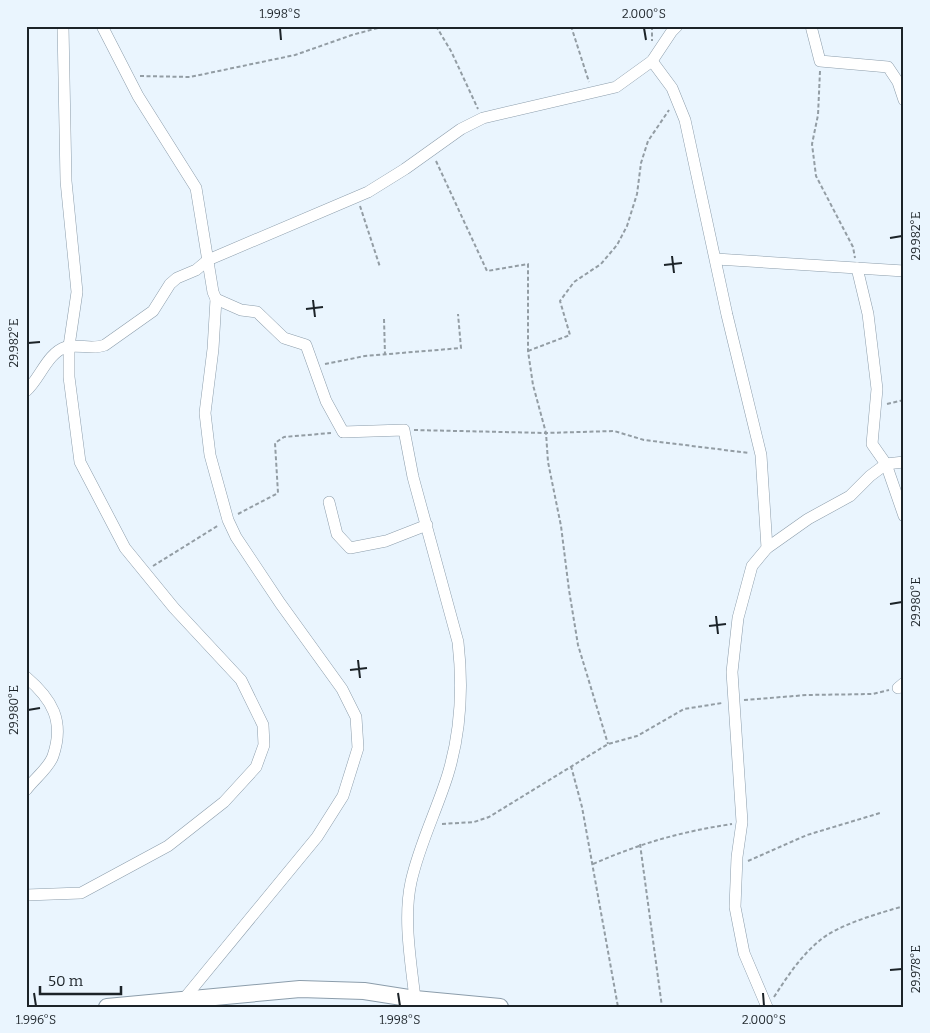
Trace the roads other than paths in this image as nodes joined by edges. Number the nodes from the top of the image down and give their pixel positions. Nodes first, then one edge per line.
1 (63, 26) edge
2 (102, 26) edge
3 (678, 26) edge
4 (811, 26) edge
5 (652, 61) junction
6 (904, 100) edge
7 (716, 259) junction
8 (208, 260) junction
9 (857, 268) junction
10 (904, 271) edge
11 (216, 299) junction
12 (69, 346) junction
13 (26, 391) edge
14 (904, 462) edge
15 (886, 464) junction
16 (329, 502) dead end
17 (904, 516) edge
18 (427, 525) junction
19 (767, 548) junction
20 (26, 677) edge
21 (26, 790) edge
22 (26, 895) edge
23 (414, 999) junction
24 (184, 1000) junction
25 (108, 1007) edge
26 (500, 1007) edge
27 (767, 1007) edge

1 - 12 street
2 - 8 street
3 - 5 street
4 - 6 street
5 - 7 street
5 - 8 street
7 - 9 street
7 - 19 street
8 - 11 street
8 - 12 street
9 - 10 street
9 - 15 street
11 - 18 street
11 - 24 street
12 - 13 street
12 - 22 street
14 - 15 street
15 - 17 street
15 - 19 street
16 - 18 street
18 - 23 street
19 - 27 street
20 - 21 street
23 - 24 main road
23 - 26 main road
24 - 25 main road

